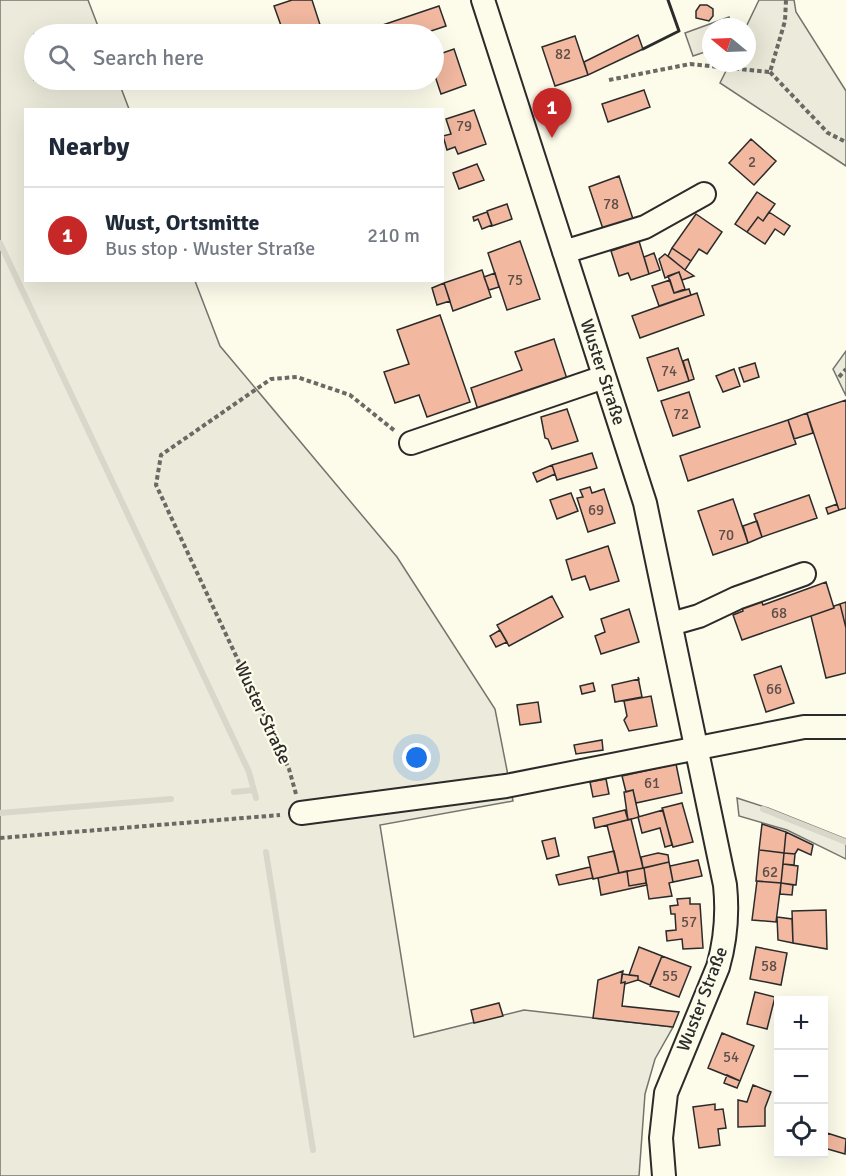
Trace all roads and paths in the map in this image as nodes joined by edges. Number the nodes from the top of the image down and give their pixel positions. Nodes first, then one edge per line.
1 (483, 0) edge
2 (786, 0) edge
3 (770, 72) junction
4 (609, 80) dead end
5 (846, 142) edge
6 (704, 194) dead end
7 (564, 252) junction
8 (846, 369) edge
9 (604, 377) junction
10 (839, 377) dead end
11 (411, 443) joint
12 (804, 574) dead end
13 (671, 624) junction
14 (846, 727) edge
15 (697, 750) junction
16 (301, 813) junction
17 (0, 838) edge
18 (664, 1176) edge

1 - 7 street, Wuster Straße
2 - 3 path
3 - 4 path
3 - 5 path
6 - 7 street
7 - 9 street, Wuster Straße
8 - 10 path
9 - 11 street
9 - 13 street, Wuster Straße
11 - 16 path, Wuster Straße
12 - 13 street
13 - 15 street, Wuster Straße
14 - 15 street
15 - 16 street
15 - 18 street, Wuster Straße
16 - 17 path

